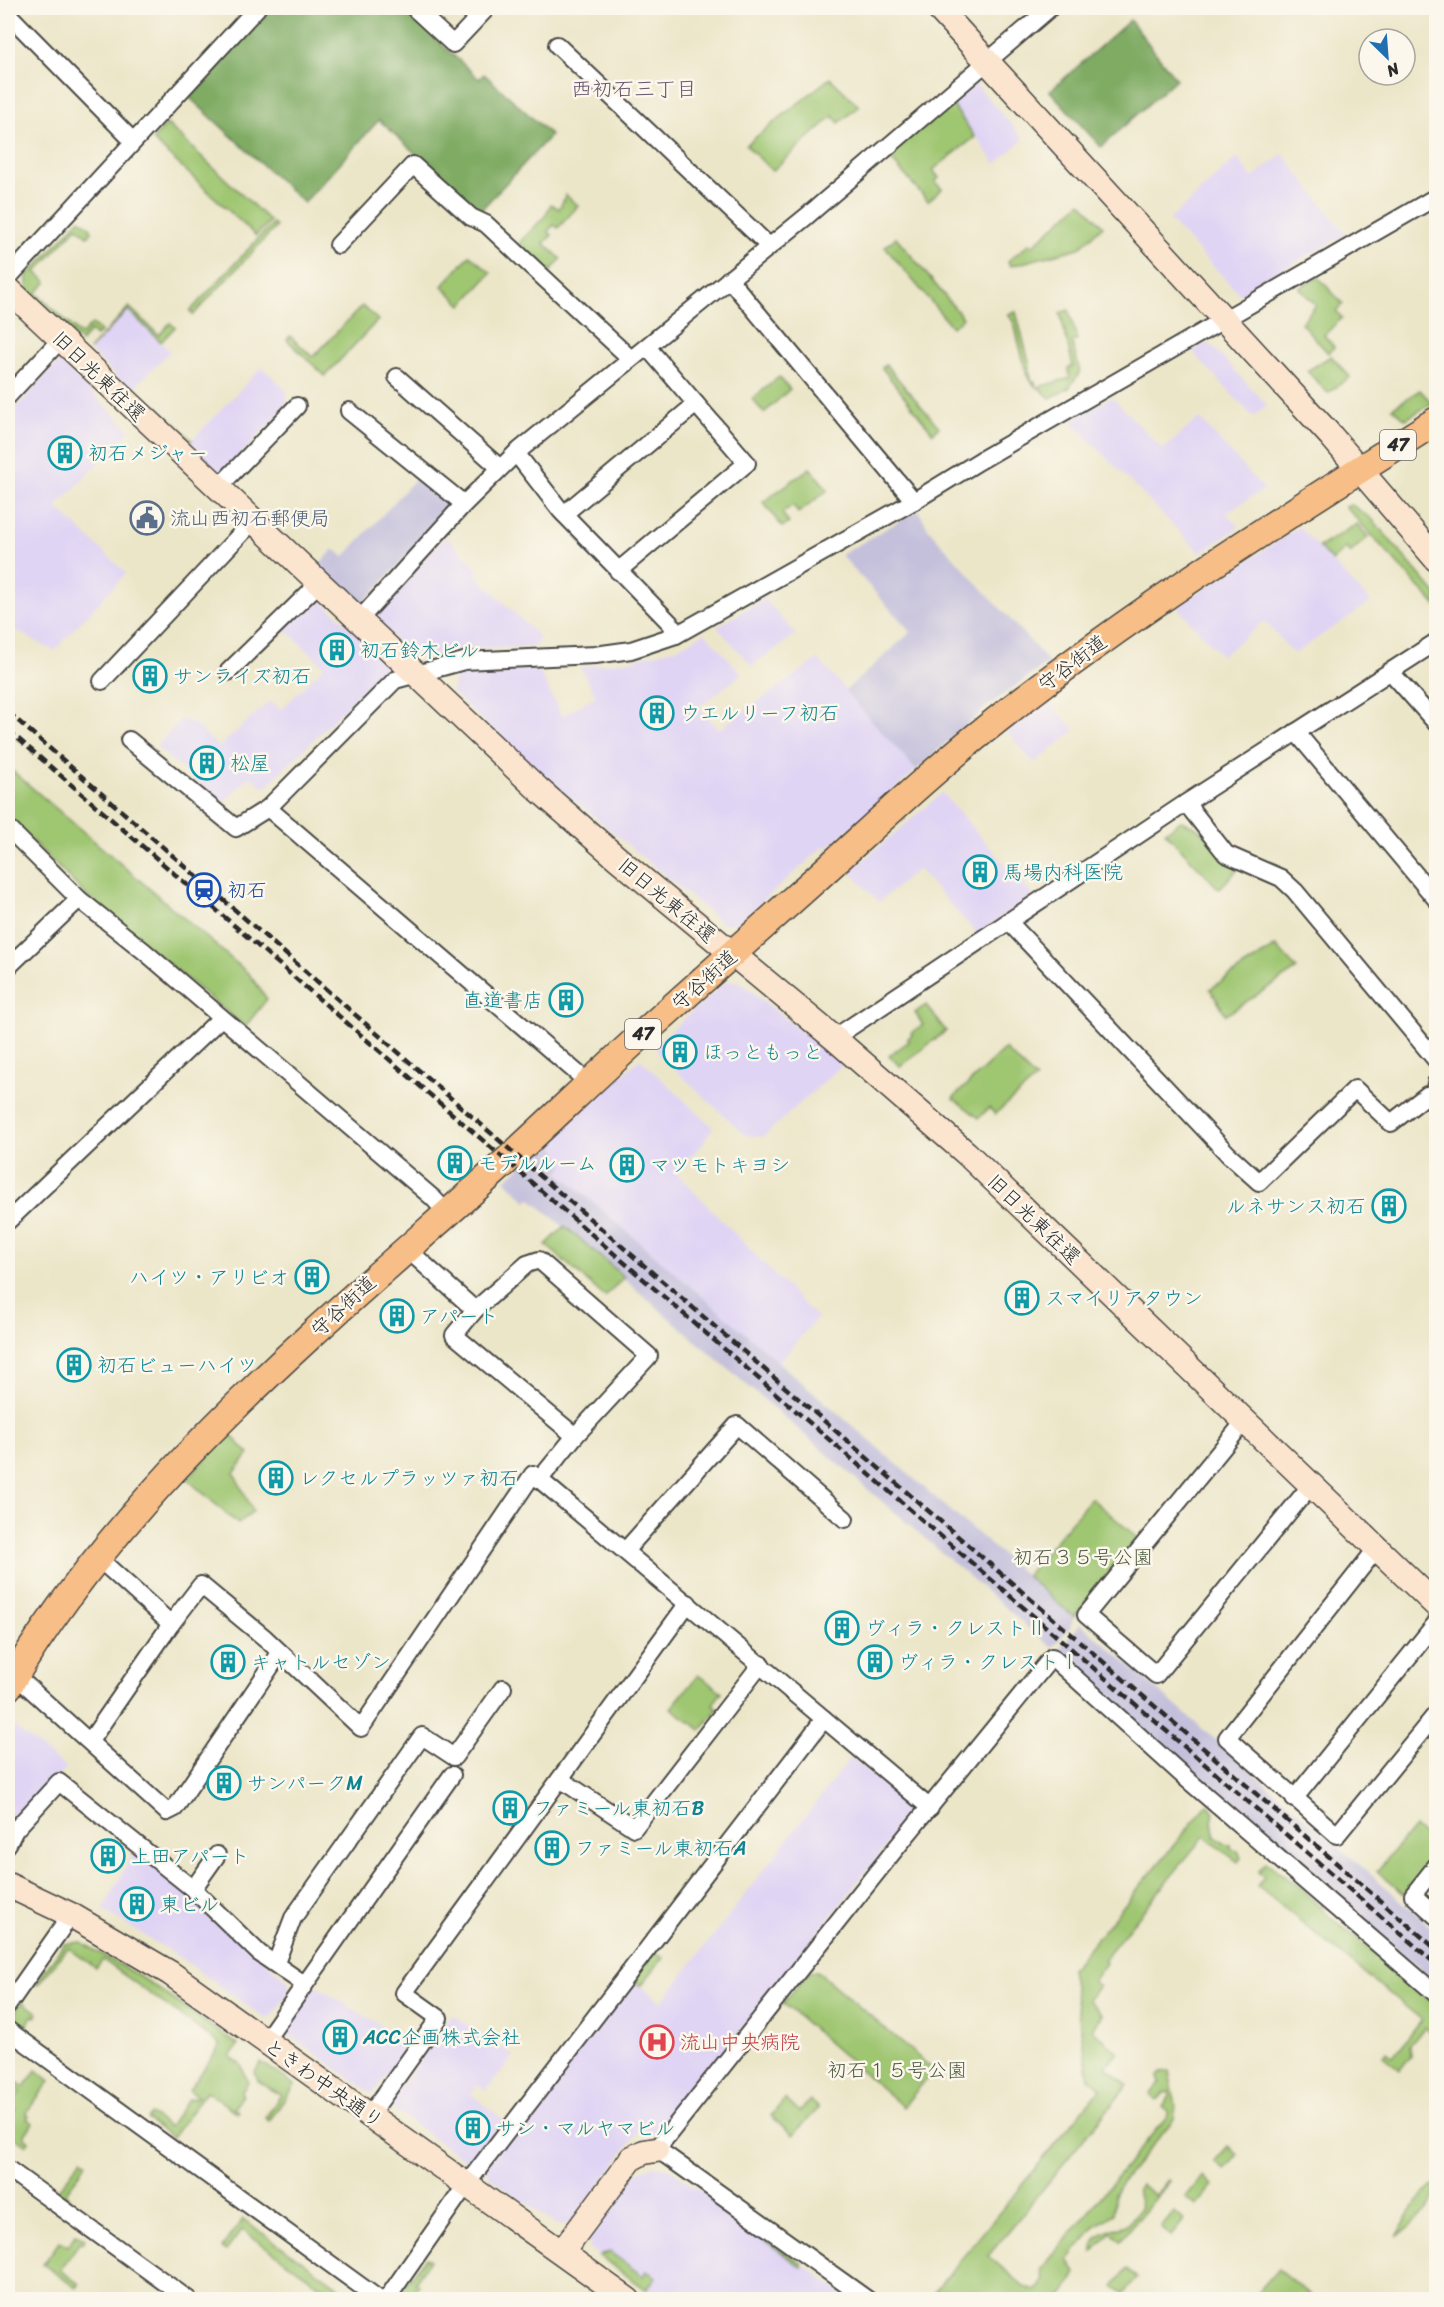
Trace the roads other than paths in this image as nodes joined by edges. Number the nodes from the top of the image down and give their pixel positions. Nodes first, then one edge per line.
1 (257, 8) edge
2 (414, 8) edge
3 (487, 8) edge
4 (938, 8) edge
5 (1050, 8) edge
6 (11, 13) edge
7 (557, 45) dead end
8 (988, 61) junction
9 (132, 141) junction
10 (1437, 197) edge
11 (338, 245) dead end
12 (769, 246) junction
13 (8, 279) edge
14 (729, 279) junction
15 (8, 289) edge
16 (1224, 319) junction
17 (61, 339) junction
18 (647, 347) junction
19 (631, 359) junction
20 (397, 376) dead end
21 (8, 396) edge
22 (696, 404) junction
23 (297, 406) dead end
24 (349, 411) dead end
25 (1437, 421) edge
26 (516, 453) junction
27 (500, 468) junction
28 (1359, 469) junction
29 (218, 488) junction
30 (914, 501) junction
31 (465, 504) junction
32 (564, 514) junction
33 (253, 521) junction
34 (1437, 559) edge
35 (618, 570) junction
36 (319, 583) junction
37 (359, 620) junction
38 (676, 635) junction
39 (1437, 642) edge
40 (1390, 671) junction
41 (228, 672) dead end
42 (417, 673) junction
43 (102, 681) dead end
44 (1437, 723) edge
45 (1296, 732) junction
46 (129, 740) dead end
47 (1186, 803) junction
48 (268, 808) junction
49 (8, 828) edge
50 (79, 899) junction
51 (1437, 899) edge
52 (1008, 921) junction
53 (733, 955) junction
54 (8, 967) edge
55 (221, 1018) junction
56 (834, 1038) junction
57 (1437, 1060) edge
58 (590, 1084) junction
59 (1436, 1092) edge
60 (447, 1213) junction
61 (8, 1221) edge
62 (406, 1249) junction
63 (475, 1310) junction
64 (1244, 1422) junction
65 (574, 1436) junction
66 (540, 1479) junction
67 (1311, 1485) junction
68 (845, 1519) dead end
69 (1377, 1548) junction
70 (625, 1551) junction
71 (97, 1557) junction
72 (688, 1603) junction
73 (1437, 1605) edge
74 (1437, 1623) edge
75 (171, 1624) junction
76 (279, 1653) junction
77 (761, 1664) junction
78 (11, 1681) edge
79 (503, 1688) dead end
80 (1437, 1714) edge
81 (825, 1719) junction
82 (90, 1741) junction
83 (452, 1775) dead end
84 (560, 1779) junction
85 (1294, 1799) junction
86 (930, 1808) junction
87 (8, 1844) edge
88 (218, 1855) dead end
89 (1437, 1866) edge
90 (8, 1885) edge
91 (193, 1889) junction
92 (71, 1915) junction
93 (1437, 1917) edge
94 (276, 1963) junction
95 (304, 1984) junction
96 (1437, 1994) edge
97 (8, 2005) edge
98 (8, 2030) edge
99 (265, 2041) junction
100 (370, 2115) junction
101 (656, 2150) junction
102 (8, 2169) edge
103 (466, 2184) junction
104 (562, 2252) junction
105 (189, 2300) edge
106 (380, 2300) edge
107 (386, 2300) edge
108 (628, 2300) edge
109 (868, 2300) edge

1 - 9 street
2 - 3 street
4 - 8 street
5 - 8 street
6 - 9 street
7 - 12 street
8 - 12 street
8 - 16 street
9 - 13 street
10 - 16 street
11 - 19 street
12 - 14 street
14 - 18 street
14 - 30 street
15 - 17 street, 旧日光東往還
16 - 28 street
16 - 30 street
17 - 21 street
17 - 29 street, 旧日光東往還
18 - 19 street
18 - 22 street
19 - 26 street
20 - 27 street
22 - 32 street
22 - 35 street
23 - 29 street
24 - 31 street
25 - 28 main road, 守谷街道 / 47
26 - 27 street
26 - 32 street
27 - 31 street
28 - 34 street
28 - 53 main road, 守谷街道 / 47
29 - 33 street, 旧日光東往還
30 - 38 street
31 - 37 street
32 - 35 street
33 - 36 street, 旧日光東往還
33 - 43 street
35 - 38 street
36 - 37 street, 旧日光東往還
36 - 41 street
37 - 42 street, 旧日光東往還
38 - 42 street
39 - 40 street
40 - 44 street
40 - 45 street
42 - 48 street
42 - 53 street, 旧日光東往還
45 - 47 street
45 - 51 street
46 - 48 street
47 - 52 street
47 - 57 street
48 - 58 street
49 - 50 street
50 - 54 street
50 - 55 street
52 - 56 street
52 - 59 street
53 - 56 street, 旧日光東往還
53 - 58 main road, 守谷街道 / 47
55 - 60 street
55 - 61 street
56 - 64 street, 旧日光東往還
58 - 60 main road, 守谷街道 / 47
60 - 62 main road, 守谷街道 / 47
62 - 63 street
62 - 71 main road, 守谷街道 / 47
63 - 65 street
63 - 65 street
64 - 67 street, 旧日光東往還
64 - 67 street
65 - 66 street
66 - 70 street
66 - 76 street
67 - 69 street, 旧日光東往還
68 - 70 street
69 - 73 street, 旧日光東往還
69 - 85 street
70 - 72 street
71 - 75 street
71 - 78 main road, 守谷街道 / 47
72 - 77 street
72 - 84 street
74 - 85 street
75 - 76 street
75 - 82 street
76 - 82 street
77 - 81 street
77 - 84 street
78 - 82 street
79 - 94 street
80 - 85 street
81 - 86 street
81 - 103 street
83 - 95 street
84 - 100 street
86 - 96 street
86 - 101 street
87 - 91 street
88 - 91 street
89 - 93 street
90 - 92 street, ときわ中央通り
91 - 94 street
92 - 97 street
92 - 99 street, ときわ中央通り
94 - 95 street
95 - 99 street
98 - 106 street
99 - 100 street, ときわ中央通り
100 - 103 street, ときわ中央通り
101 - 104 street
101 - 109 street
102 - 105 street
103 - 104 street, ときわ中央通り
103 - 107 street
104 - 108 street, ときわ中央通り

